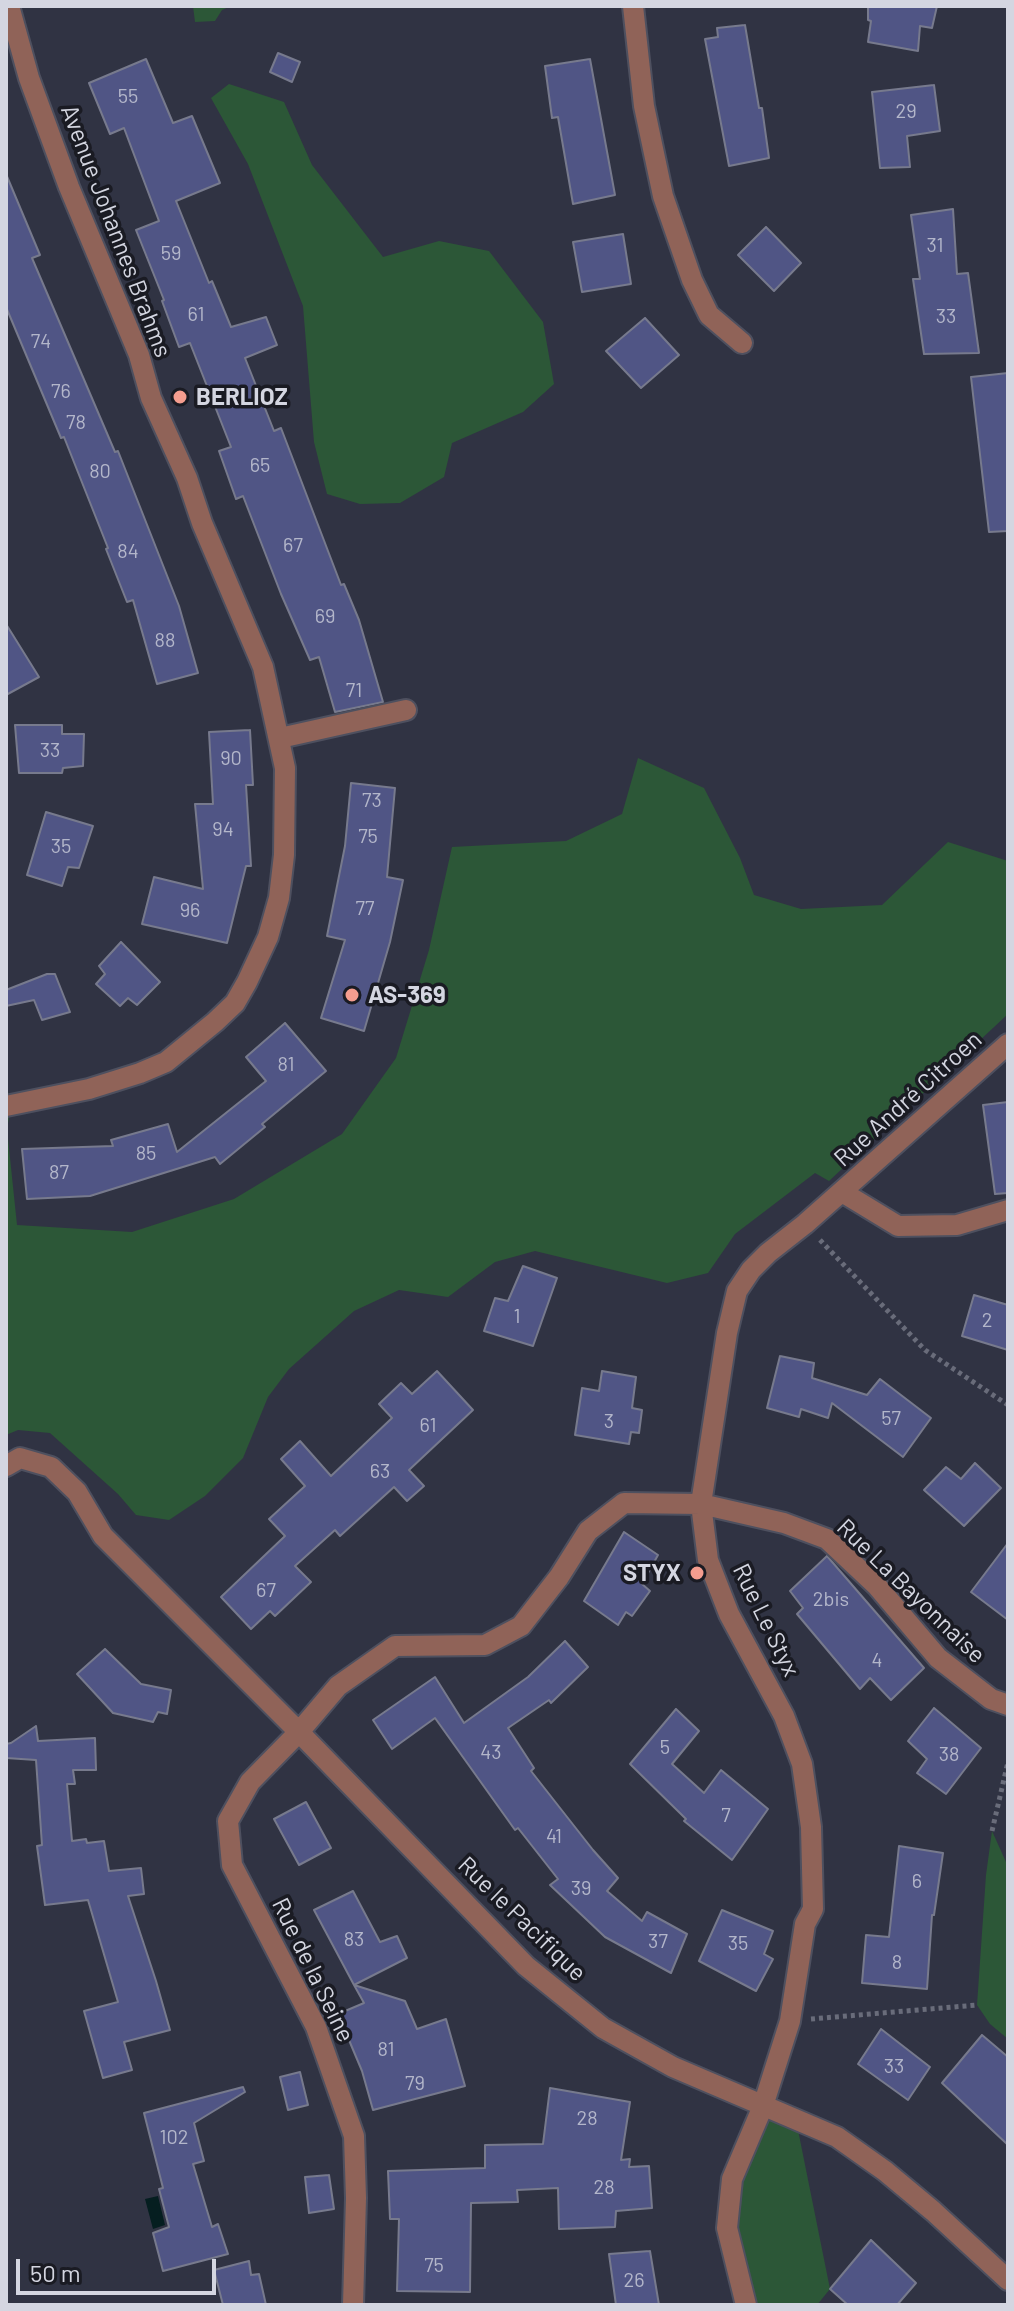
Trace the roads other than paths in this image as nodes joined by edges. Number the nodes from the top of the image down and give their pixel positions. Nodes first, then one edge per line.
1 (9, 6) edge
2 (633, 6) edge
3 (742, 343) dead end
4 (406, 710) dead end
5 (280, 738) junction
6 (1008, 1044) edge
7 (6, 1106) edge
8 (842, 1192) junction
9 (1008, 1210) edge
10 (6, 1466) edge
11 (701, 1504) junction
12 (1008, 1705) edge
13 (299, 1732) junction
14 (763, 2106) junction
15 (1008, 2280) edge
16 (353, 2305) edge
17 (746, 2305) edge

1 - 5 street, Avenue Johannes Brahms
2 - 3 street
4 - 5 street
5 - 7 street, Avenue Johannes Brahms
6 - 8 street, Rue André Citroen
8 - 9 street
8 - 11 street, Rue Le Styx
10 - 13 street, Rue le Pacifique
11 - 12 street, Rue La Bayonnaise
11 - 13 street, Rue La Bayonnaise
11 - 14 street, Rue Le Styx
13 - 14 street, Rue le Pacifique
13 - 16 street, Rue de la Seine
14 - 15 street, Rue le Pacifique
14 - 17 street, Rue Le Styx

